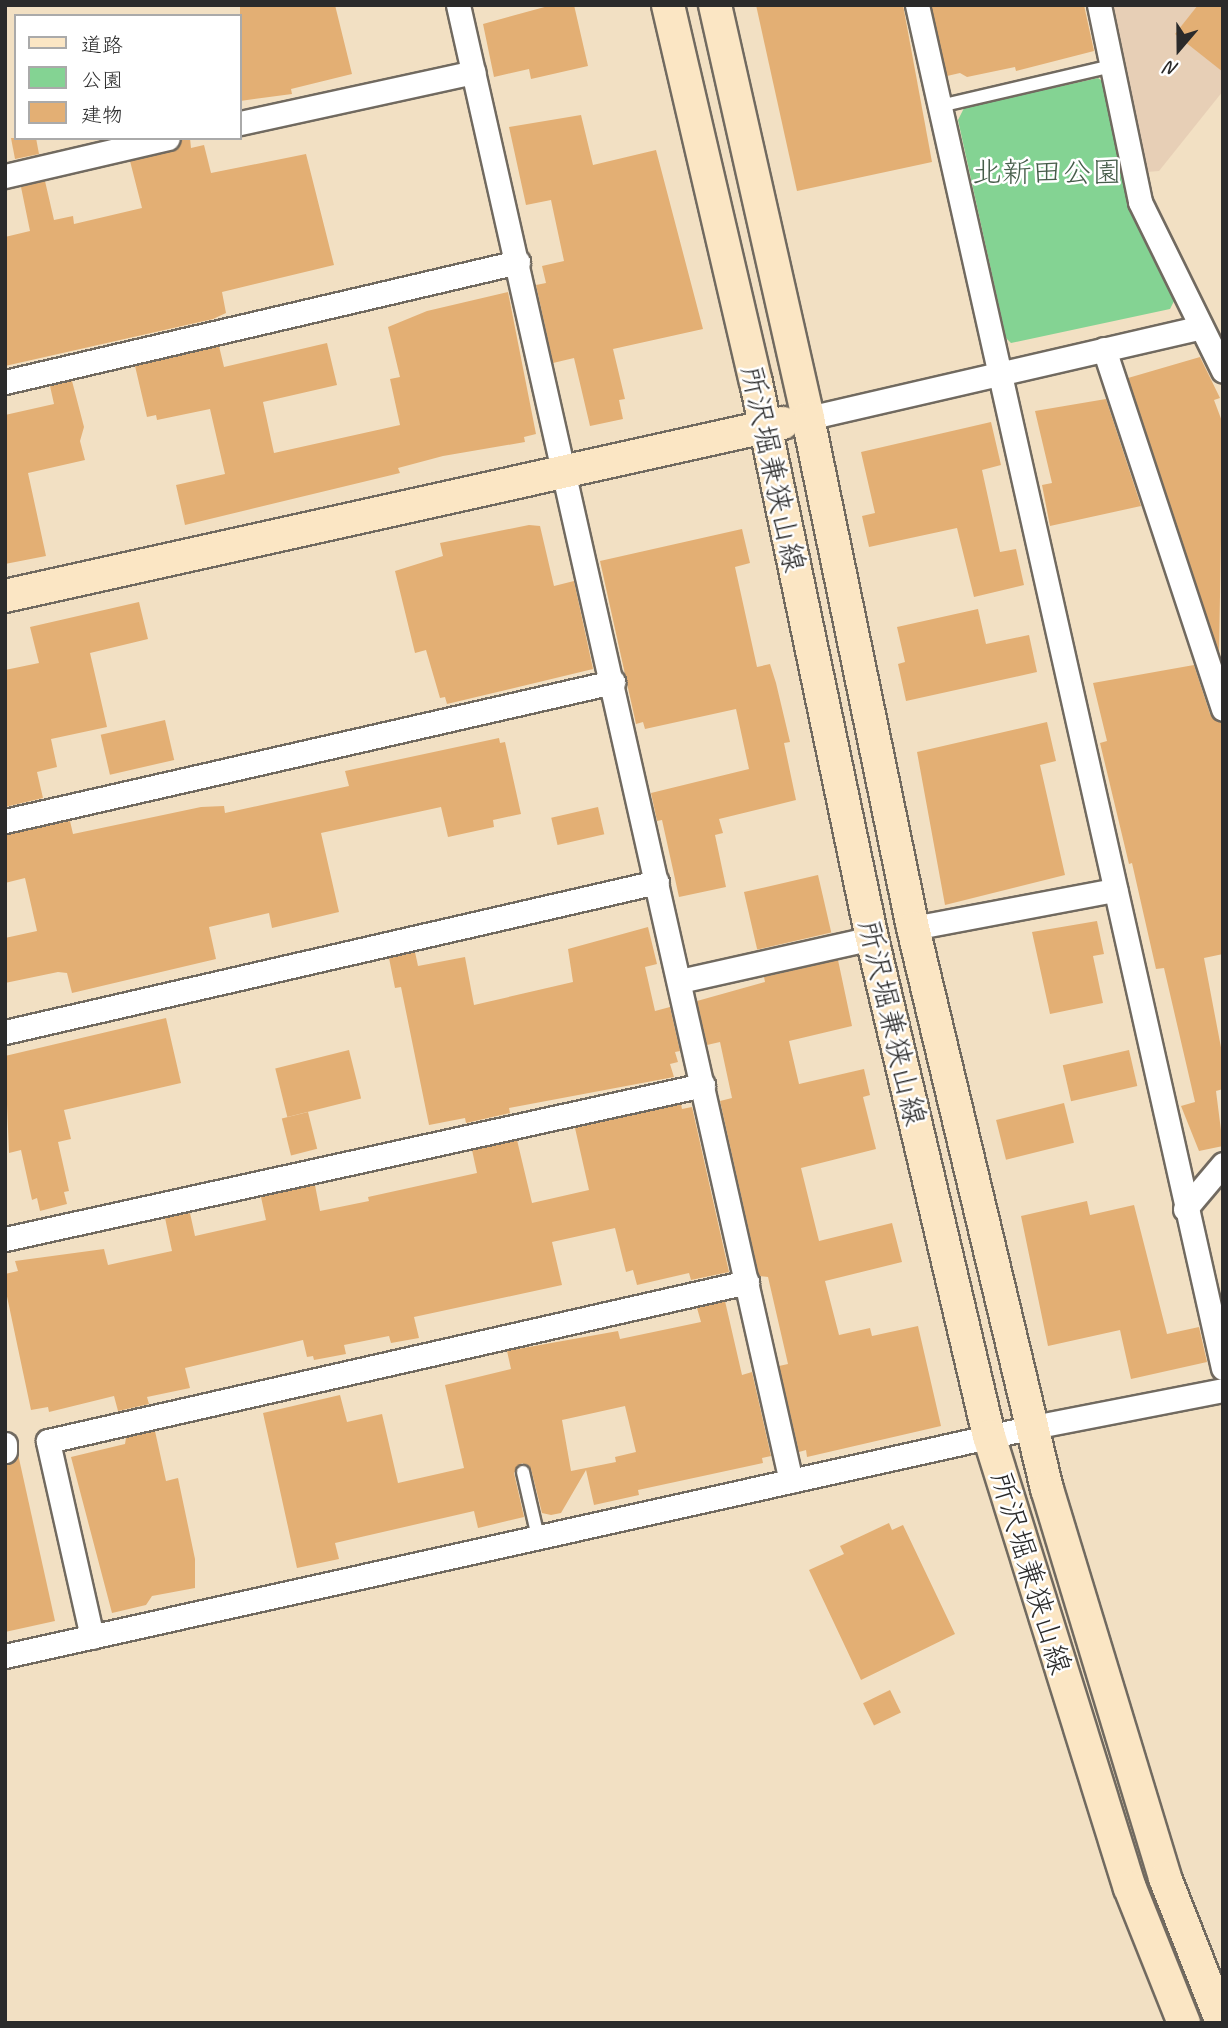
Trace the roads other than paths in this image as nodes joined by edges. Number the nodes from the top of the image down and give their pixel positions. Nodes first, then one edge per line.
1 (458, 5) edge
2 (668, 5) edge
3 (715, 5) edge
4 (917, 5) edge
5 (1099, 5) edge
6 (1112, 66) junction
7 (474, 72) junction
8 (940, 106) junction
9 (242, 122) edge
10 (158, 140) edge
11 (5, 176) edge
12 (518, 262) junction
13 (1201, 327) junction
14 (1104, 349) junction
15 (1223, 371) edge
16 (999, 373) junction
17 (5, 382) edge
18 (808, 418) junction
19 (764, 428) junction
20 (566, 473) junction
21 (5, 596) edge
22 (613, 682) junction
23 (1223, 709) edge
24 (5, 821) edge
25 (657, 882) junction
26 (1115, 890) junction
27 (913, 928) junction
28 (872, 938) junction
29 (680, 981) junction
30 (5, 1032) edge
31 (703, 1085) junction
32 (1223, 1164) edge
33 (1185, 1209) junction
34 (5, 1239) edge
35 (747, 1282) junction
36 (1223, 1368) edge
37 (1223, 1390) edge
38 (1033, 1427) junction
39 (989, 1436) junction
40 (5, 1444) edge
41 (5, 1451) edge
42 (523, 1472) dead end
43 (791, 1480) junction
44 (538, 1537) junction
45 (92, 1637) junction
46 (5, 1656) edge
47 (1184, 2023) edge
48 (1222, 2023) edge

1 - 7 street
2 - 19 main road, 所沢堀兼狭山線
3 - 18 main road, 所沢堀兼狭山線
4 - 8 street
5 - 6 street
6 - 8 lane
6 - 13 street
7 - 9 street
7 - 12 street
8 - 16 street
10 - 11 street
12 - 17 street
12 - 20 street
13 - 14 street
13 - 15 street
14 - 16 street
14 - 23 street
16 - 18 street
16 - 26 street
18 - 19 main road
18 - 27 main road, 所沢堀兼狭山線
19 - 20 main road
19 - 28 main road, 所沢堀兼狭山線
20 - 21 main road
20 - 22 street
22 - 24 street
22 - 25 street
25 - 29 street
25 - 30 street
26 - 27 street
26 - 33 street
27 - 38 main road, 所沢堀兼狭山線
28 - 29 street
28 - 39 main road, 所沢堀兼狭山線
29 - 31 street
31 - 34 street
31 - 35 street
32 - 33 street
33 - 36 street
35 - 43 street
35 - 45 street
37 - 38 street
38 - 39 street
38 - 48 main road, 所沢堀兼狭山線
39 - 43 street
39 - 47 main road, 所沢堀兼狭山線
40 - 41 street
42 - 44 lane
43 - 44 street
44 - 45 street
45 - 46 street

